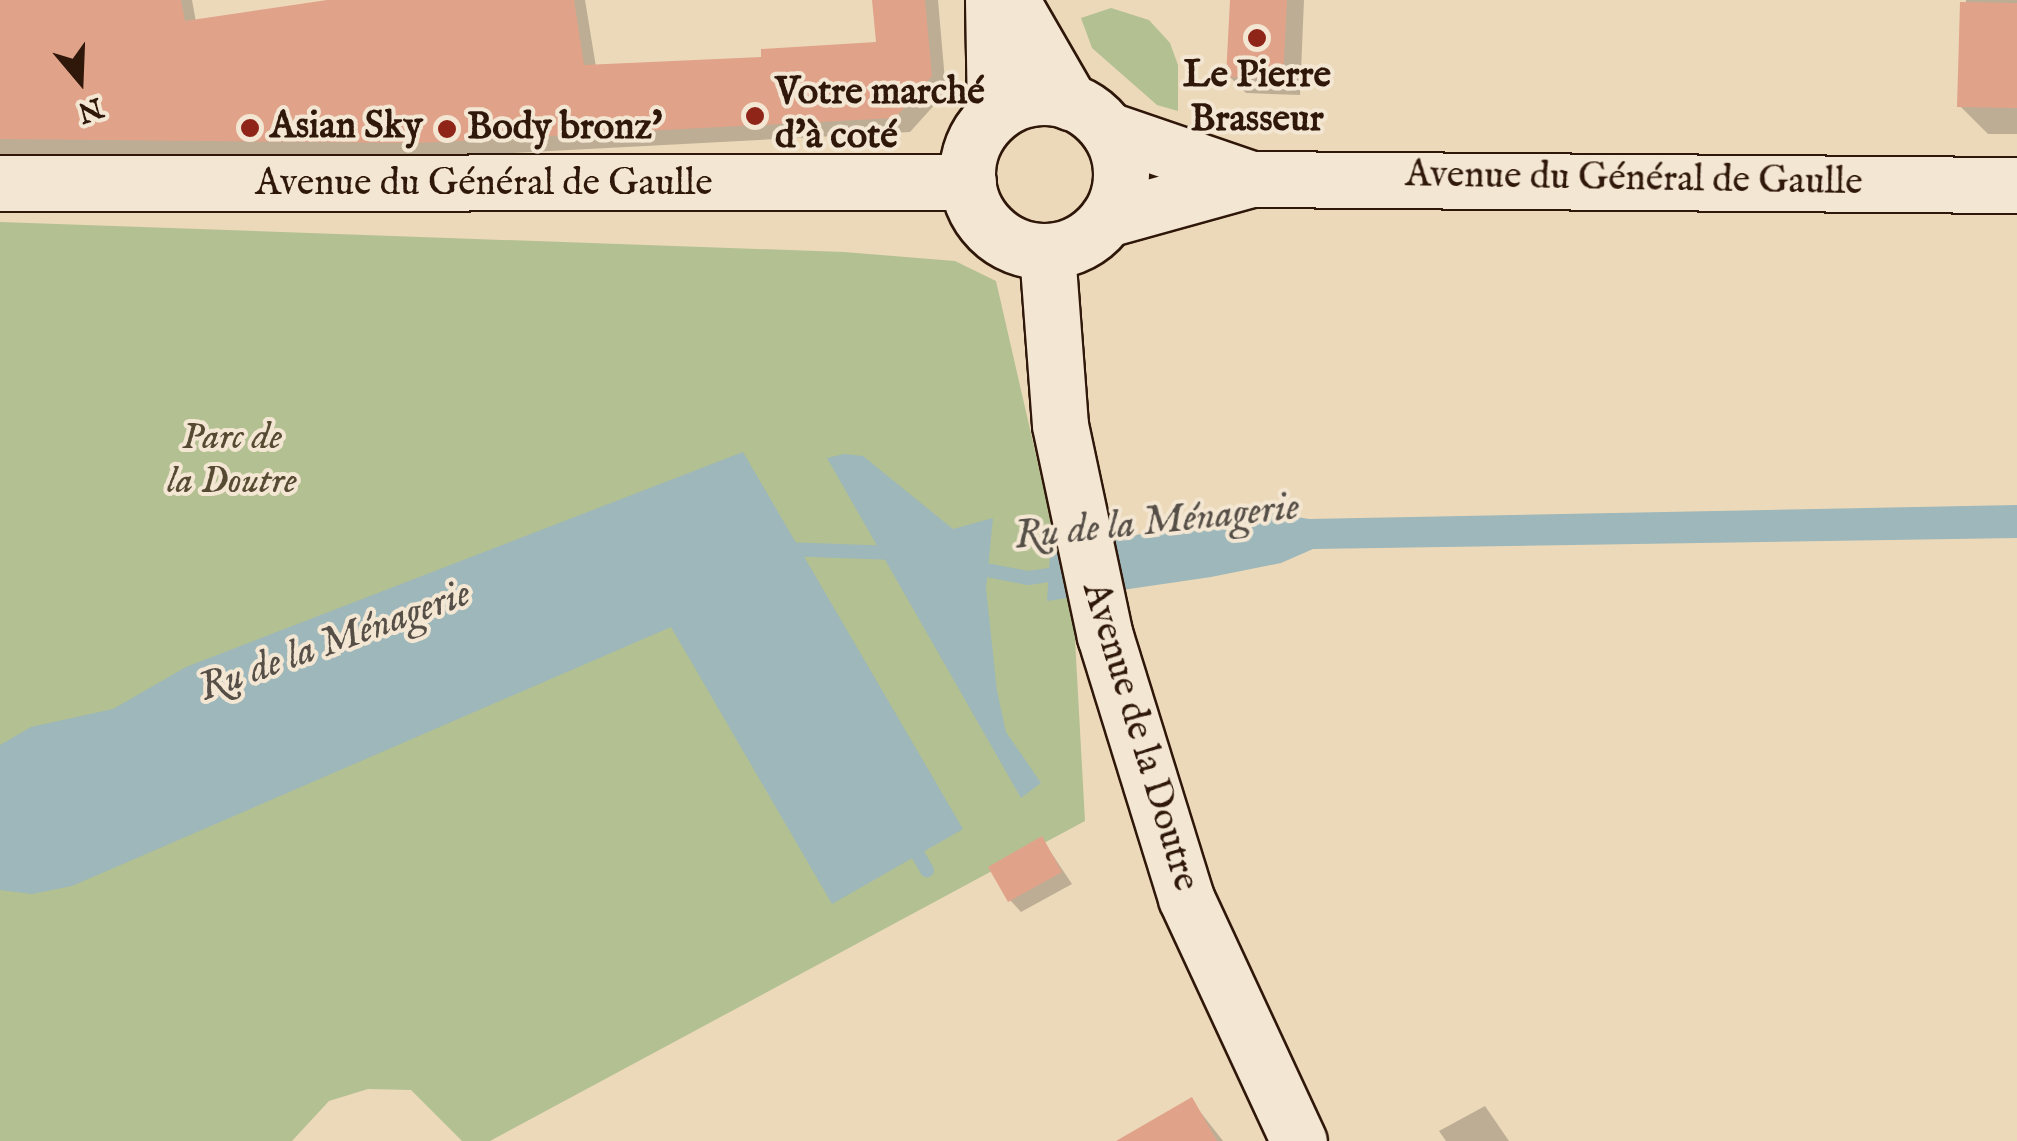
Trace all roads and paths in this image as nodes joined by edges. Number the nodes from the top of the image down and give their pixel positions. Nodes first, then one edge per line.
1 (992, 0) edge
2 (1011, 0) edge
3 (994, 114) junction
4 (1089, 116) junction
5 (1251, 179) junction
6 (968, 182) junction
7 (0, 183) edge
8 (2017, 185) edge
9 (1106, 219) junction
10 (1047, 252) junction
11 (1299, 1141) edge

1 - 3 main road
2 - 4 main road
3 - 4 main road
3 - 6 main road
4 - 5 main road, Avenue du Général de Gaulle
4 - 9 main road
5 - 8 main road, Avenue du Général de Gaulle
5 - 9 main road, Avenue du Général de Gaulle
6 - 7 main road, Avenue du Général de Gaulle
6 - 10 main road
9 - 10 main road
10 - 11 main road, Avenue de la Doutre

